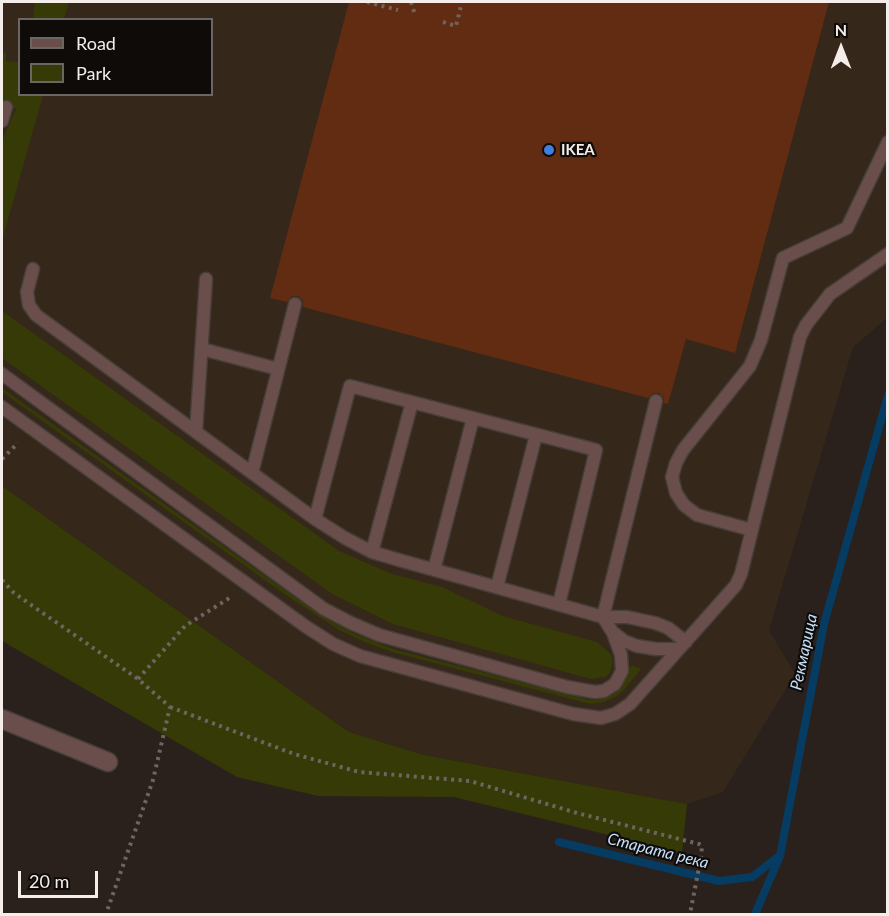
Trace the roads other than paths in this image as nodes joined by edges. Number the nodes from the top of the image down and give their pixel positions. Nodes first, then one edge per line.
1 (6, 107) dead end
2 (2, 122) edge
3 (888, 142) edge
4 (888, 254) edge
5 (33, 269) dead end
6 (206, 279) dead end
7 (295, 304) dead end
8 (202, 349) junction
9 (278, 369) junction
10 (2, 374) edge
11 (656, 400) dead end
12 (412, 402) junction
13 (2, 407) edge
14 (473, 418) junction
15 (196, 432) junction
16 (536, 435) junction
17 (252, 473) junction
18 (315, 519) junction
19 (752, 530) junction
20 (372, 552) junction
21 (434, 570) junction
22 (497, 588) junction
23 (559, 604) junction
24 (603, 617) junction
25 (613, 633) junction
26 (682, 645) junction
27 (2, 719) edge
28 (108, 762) dead end

1 - 2 lane
3 - 19 lane
4 - 19 lane
5 - 15 lane
6 - 8 lane
7 - 9 lane
8 - 9 lane
8 - 15 lane
9 - 17 lane
10 - 25 lane
11 - 24 lane
12 - 14 lane
12 - 18 lane
12 - 20 lane
13 - 26 lane
14 - 16 lane
14 - 21 lane
15 - 17 lane
16 - 22 lane
16 - 23 lane
17 - 18 lane
18 - 20 lane
19 - 26 lane
20 - 21 lane
21 - 22 lane
22 - 23 lane
23 - 24 lane
24 - 25 lane
24 - 26 lane
25 - 26 lane
27 - 28 street

